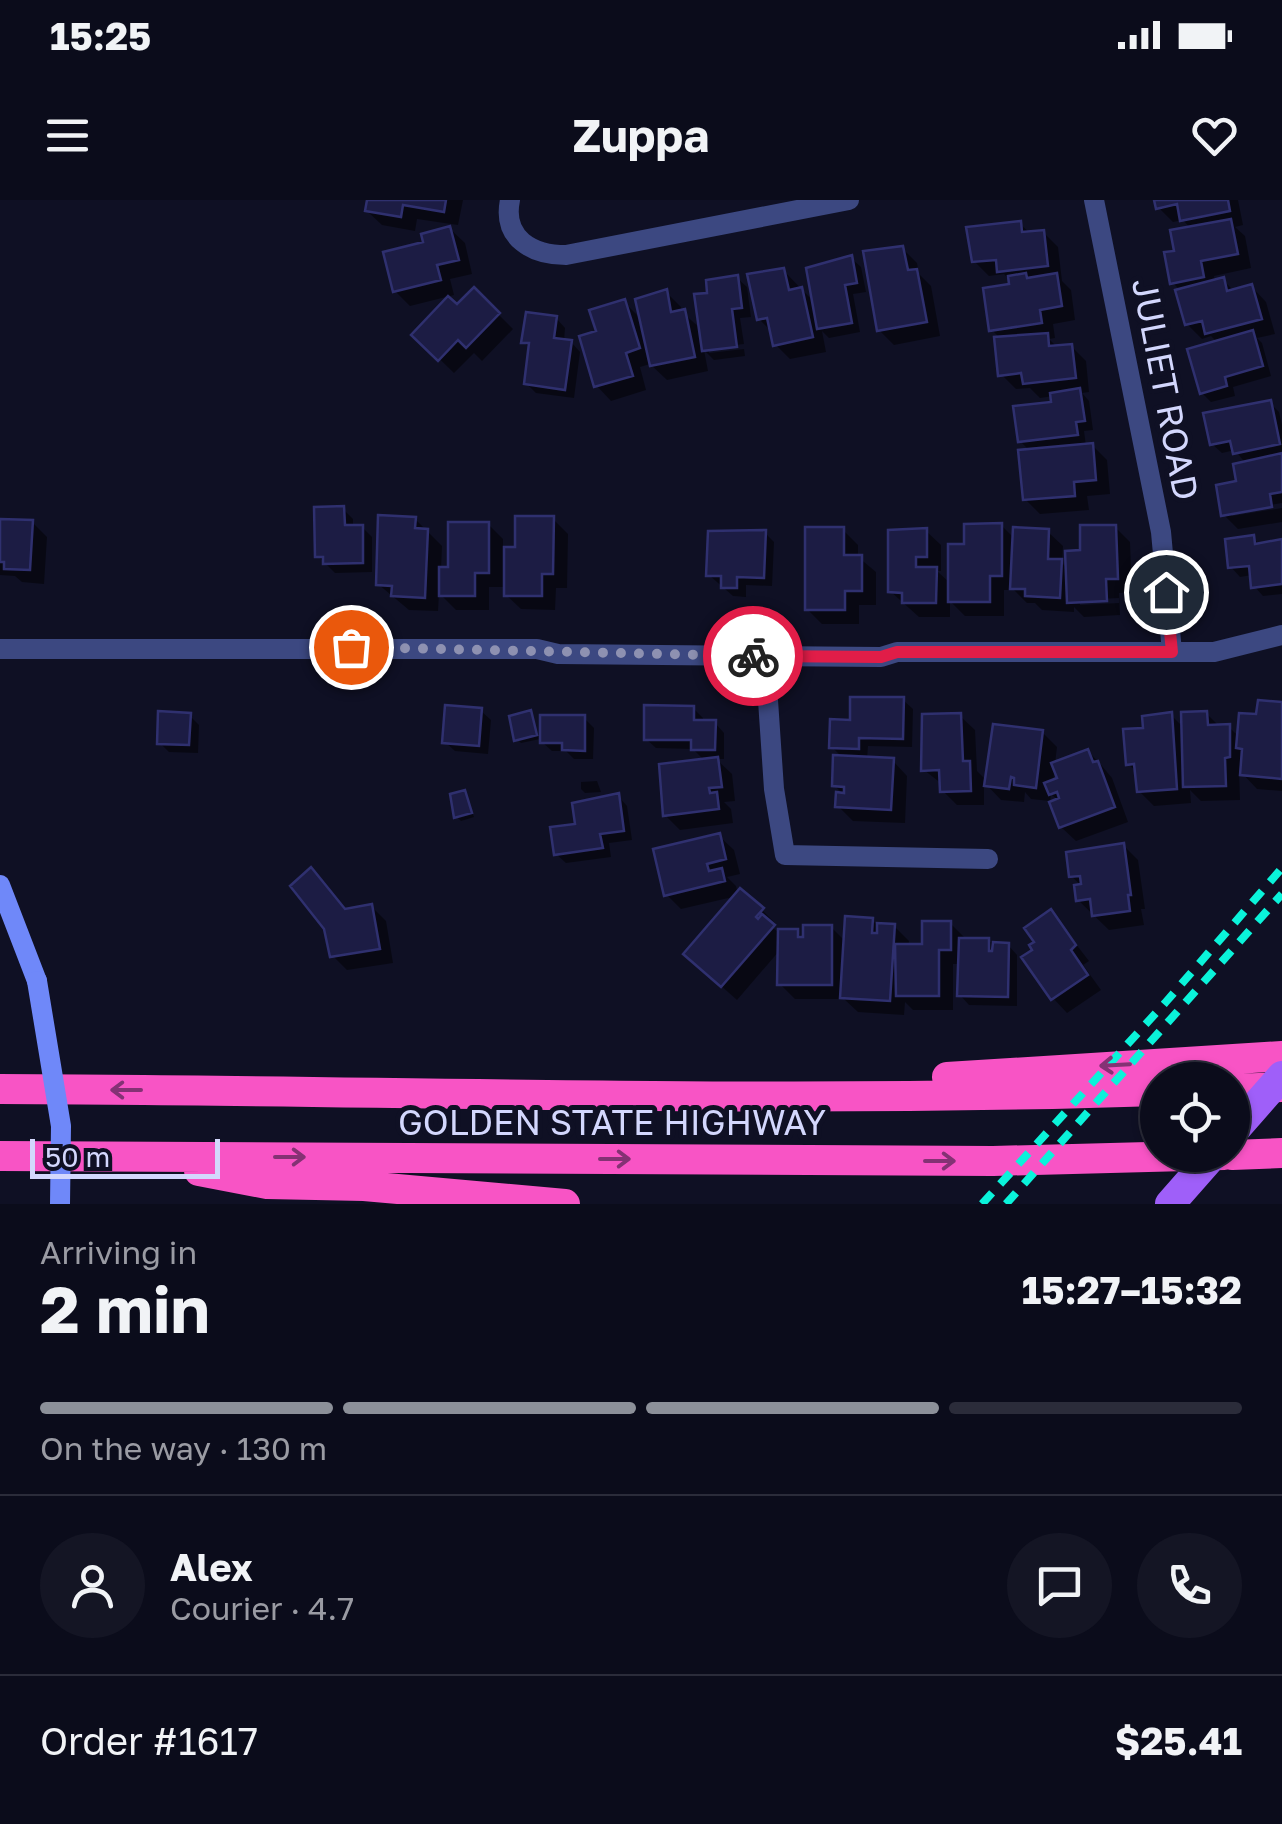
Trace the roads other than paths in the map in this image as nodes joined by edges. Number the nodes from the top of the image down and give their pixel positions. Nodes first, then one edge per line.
1 (510, 200) edge
2 (849, 200) edge
3 (1094, 200) edge
4 (1282, 636) edge
5 (0, 650) edge
6 (1172, 652) junction
7 (765, 656) junction
8 (988, 859) dead end
9 (0, 886) edge
10 (1282, 1056) edge
11 (1282, 1076) edge
12 (1282, 1087) edge
13 (1250, 1088) edge
14 (0, 1090) edge
15 (1140, 1092) edge
16 (714, 1095) junction
17 (1250, 1112) edge
18 (1282, 1154) edge
19 (1250, 1155) edge
20 (0, 1156) edge
21 (122, 1156) junction
22 (1140, 1157) edge
23 (1198, 1172) edge
24 (60, 1204) edge
25 (566, 1204) edge
26 (1170, 1204) edge

1 - 2 street
3 - 6 street, JULIET ROAD
4 - 6 street
5 - 7 street
6 - 7 street
7 - 8 street
9 - 24 main road, bridge
10 -> 16 highway
11 - 17 main road, bridge
12 - 13 highway
16 -> 14 highway, GOLDEN STATE HIGHWAY
15 - 16 highway, GOLDEN STATE HIGHWAY
18 - 19 highway
20 - 21 highway, GOLDEN STATE HIGHWAY
21 -> 22 highway, GOLDEN STATE HIGHWAY
21 - 25 highway
23 - 26 main road, bridge

